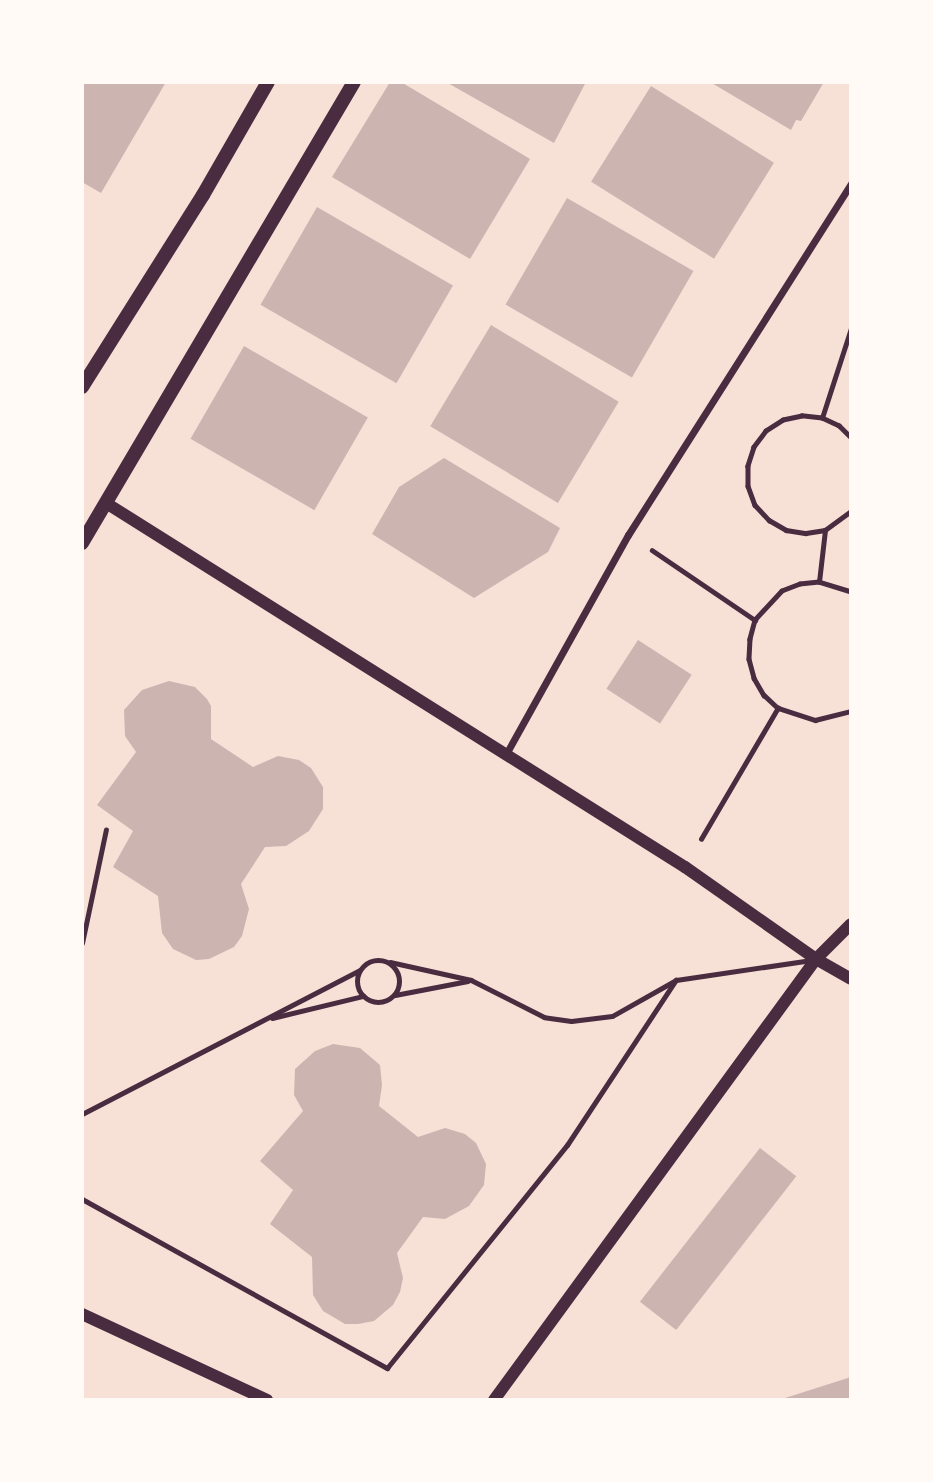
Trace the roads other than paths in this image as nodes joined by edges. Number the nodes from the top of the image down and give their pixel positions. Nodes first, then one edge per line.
1 (268, 82) edge
2 (354, 82) edge
3 (851, 183) edge
4 (82, 387) edge
5 (106, 503) junction
6 (82, 543) edge
7 (506, 754) junction
8 (106, 829) dead end
9 (851, 924) edge
10 (82, 943) edge
11 (816, 959) junction
12 (390, 962) junction
13 (360, 970) junction
14 (851, 979) edge
15 (471, 980) junction
16 (676, 980) junction
17 (395, 995) junction
18 (363, 996) junction
19 (262, 1021) junction
20 (82, 1114) edge
21 (82, 1199) edge
22 (82, 1314) edge
23 (267, 1400) edge
24 (494, 1400) edge

1 - 4 main road
2 - 5 main road
3 - 7 street
5 - 6 main road
5 - 7 street
7 - 11 street
8 - 10 lane
9 - 11 street
11 - 14 street
11 - 16 lane
11 - 24 street
12 - 13 lane
12 - 15 lane
12 - 17 lane
13 - 18 lane
13 - 19 lane
15 - 16 lane
15 - 17 lane
16 - 21 lane
17 - 18 lane
18 - 19 lane
19 - 20 lane
22 - 23 street

